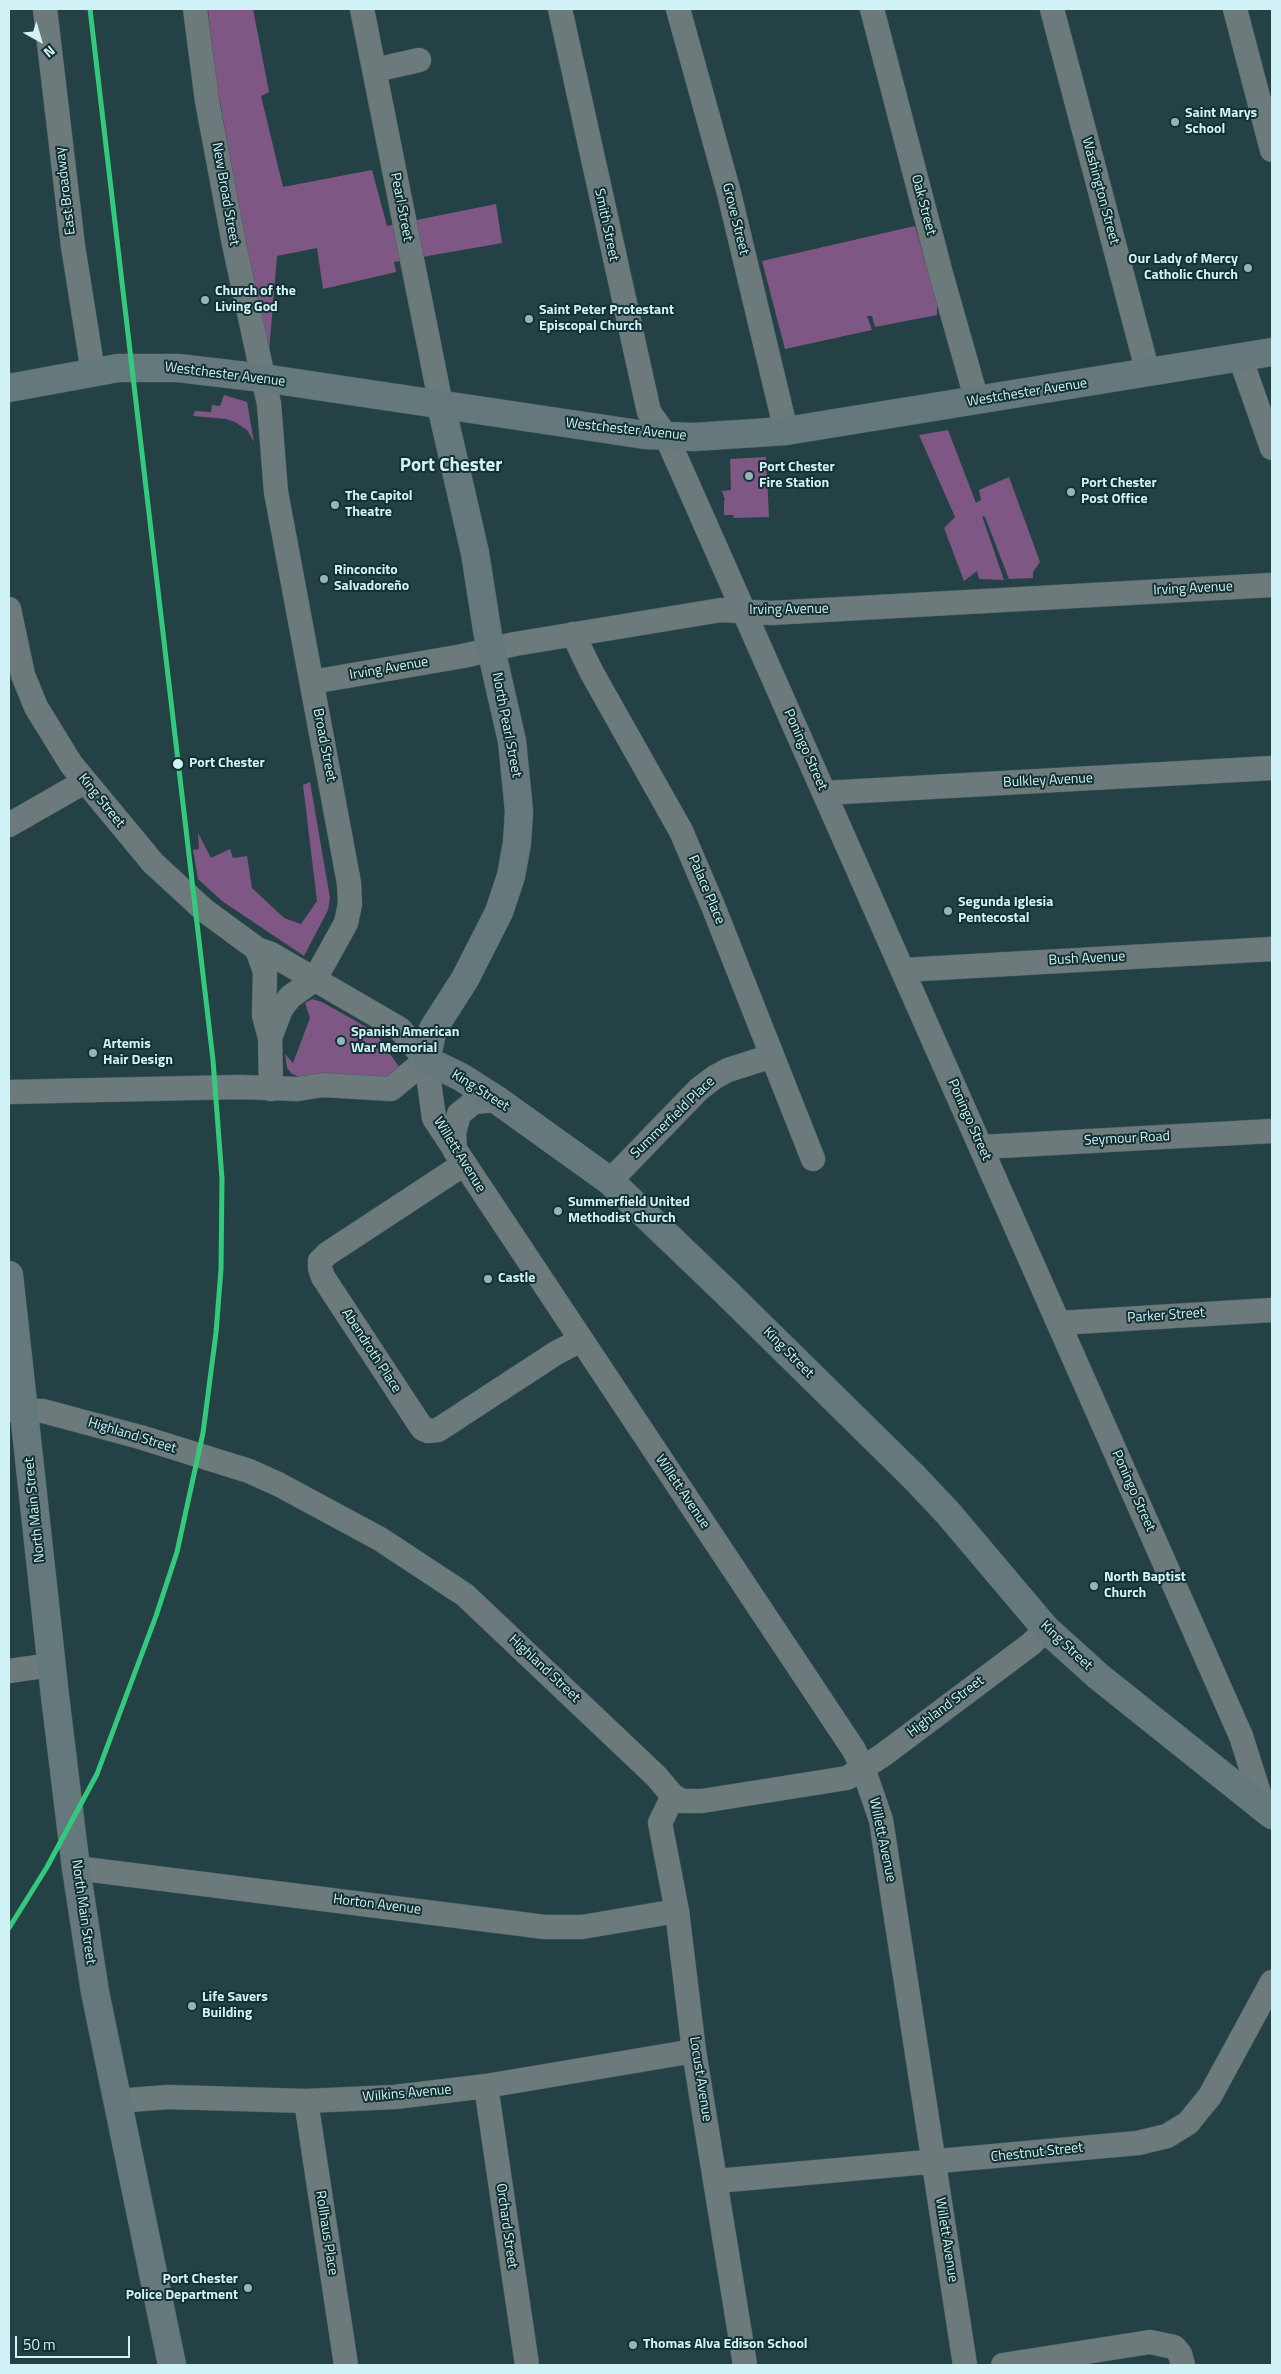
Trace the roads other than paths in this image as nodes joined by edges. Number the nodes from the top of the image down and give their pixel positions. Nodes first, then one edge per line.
1 (44, 9) edge
2 (195, 9) edge
3 (362, 9) edge
4 (560, 9) edge
5 (678, 9) edge
6 (872, 9) edge
7 (1052, 9) edge
8 (1235, 9) edge
9 (419, 60) dead end
10 (375, 70) junction
11 (1272, 150) edge
12 (1272, 352) edge
13 (1240, 357) junction
14 (94, 372) junction
15 (1148, 373) junction
16 (263, 378) junction
17 (9, 388) edge
18 (977, 401) junction
19 (441, 405) junction
20 (786, 430) junction
21 (666, 436) junction
22 (1272, 448) edge
23 (1272, 585) edge
24 (9, 609) edge
25 (744, 611) junction
26 (573, 634) junction
27 (492, 650) junction
28 (312, 682) junction
29 (1272, 768) edge
30 (84, 782) junction
31 (824, 793) junction
32 (9, 825) edge
33 (258, 949) junction
34 (1272, 949) edge
35 (903, 970) junction
36 (315, 978) junction
37 (270, 1038) junction
38 (772, 1056) junction
39 (426, 1060) junction
40 (271, 1089) junction
41 (9, 1092) edge
42 (497, 1100) junction
43 (1272, 1131) edge
44 (982, 1147) junction
45 (459, 1157) junction
46 (813, 1159) dead end
47 (610, 1181) junction
48 (9, 1275) edge
49 (1271, 1313) edge
50 (1059, 1323) junction
51 (581, 1340) junction
52 (16, 1410) edge
53 (1046, 1629) junction
54 (52, 1665) junction
55 (9, 1671) edge
56 (863, 1768) junction
57 (673, 1796) junction
58 (1269, 1809) edge
59 (76, 1868) junction
60 (677, 1911) junction
61 (1272, 1982) edge
62 (694, 2051) junction
63 (486, 2086) junction
64 (306, 2101) junction
65 (117, 2102) junction
66 (934, 2162) junction
67 (717, 2182) junction
68 (1178, 2356) edge
69 (172, 2365) edge
70 (346, 2365) edge
71 (527, 2365) edge
72 (745, 2365) edge
73 (965, 2365) edge
74 (1003, 2365) edge

1 - 14 street, East Broadway
2 - 16 street, New Broad Street
3 - 10 street, Pearl Street
4 - 21 street, Smith Street
5 - 20 street, Grove Street
6 - 18 street, Oak Street
7 - 15 street, Washington Street
8 - 11 street
9 - 10 street
10 - 19 street, Pearl Street
12 - 13 main road, Westchester Avenue
13 - 15 main road, Westchester Avenue
13 - 22 street
14 - 16 main road, Westchester Avenue
14 - 17 main road, Westchester Avenue
15 - 18 main road, Westchester Avenue
16 - 19 main road, Westchester Avenue
16 - 28 street, Broad Street
18 - 20 main road, Westchester Avenue
19 - 21 main road, Westchester Avenue
19 - 27 main road, North Pearl Street
20 - 21 main road, Westchester Avenue
21 - 25 street, Poningo Street
23 - 25 street, Irving Avenue
24 - 30 street, King Street
25 - 26 street, Irving Avenue
25 - 31 street, Poningo Street
26 - 27 street, Irving Avenue
26 - 38 street, Palace Place
27 - 28 street, Irving Avenue
27 - 39 main road, North Pearl Street
28 - 36 street, Broad Street
29 - 31 street, Bulkley Avenue
30 - 32 street
30 - 33 street, King Street
31 - 35 street, Poningo Street
33 - 36 street, King Street
33 - 37 street
34 - 35 street, Bush Avenue
35 - 44 street, Poningo Street
36 - 37 street, Broad Street
36 - 39 street, King Street
37 - 40 street, Broad Street
38 - 46 street, Palace Place
38 - 47 street, Summerfield Place
39 - 40 street
39 - 42 main road, King Street
39 - 45 street, Willett Avenue
40 - 41 street
42 - 45 street
42 - 47 main road, King Street
43 - 44 street, Seymour Road
44 - 50 street, Poningo Street
45 - 51 street, Willett Avenue
45 - 51 street, Abendroth Place
47 - 53 main road, King Street
48 - 52 main road, North Main Street
49 - 50 street, Parker Street
50 - 58 street, Poningo Street
51 - 56 street, Willett Avenue
52 - 54 main road, North Main Street
52 - 57 street, Highland Street
53 - 56 street, Highland Street
53 - 58 main road, King Street
54 - 55 street
54 - 59 main road, North Main Street
56 - 57 street, Highland Street
56 - 66 street, Willett Avenue
57 - 60 street, Locust Avenue
59 - 60 street, Horton Avenue
59 - 65 main road, North Main Street
60 - 62 street, Locust Avenue
61 - 66 street, Chestnut Street
62 - 63 street, Wilkins Avenue
62 - 67 street, Locust Avenue
63 - 64 street, Wilkins Avenue
63 - 71 street, Orchard Street
64 - 65 street, Wilkins Avenue
64 - 70 street, Rollhaus Place
65 - 69 main road, North Main Street
66 - 67 street, Chestnut Street
66 - 73 street, Willett Avenue
67 - 72 street, Locust Avenue
68 - 74 street

